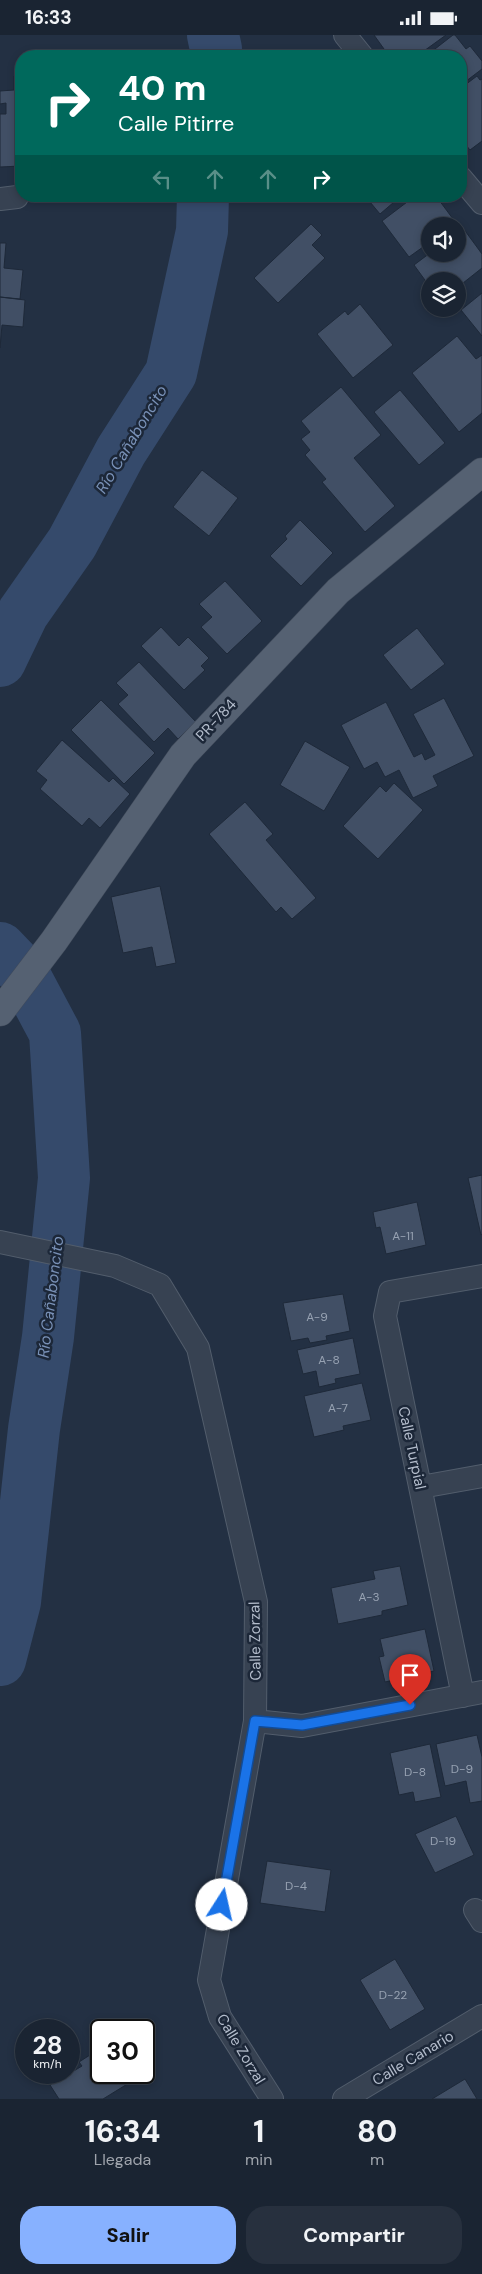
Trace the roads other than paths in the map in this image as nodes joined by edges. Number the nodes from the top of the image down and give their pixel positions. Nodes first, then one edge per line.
1 (345, 35) edge
2 (357, 50) edge
3 (467, 185) edge
4 (482, 203) edge
5 (482, 472) edge
6 (2, 1009) edge
7 (3, 1242) edge
8 (482, 1276) edge
9 (482, 1476) edge
10 (421, 1487) junction
11 (473, 1694) edge
12 (255, 1721) junction
13 (482, 2016) edge
14 (272, 2099) edge
15 (344, 2099) edge

1 - 2 street
3 - 4 street
5 - 6 main road, PR-784 / PR-784
7 - 12 street, Calle Zorzal
8 - 10 street, Calle Turpial
9 - 10 street
10 - 11 street, Calle Turpial
11 - 12 street
12 - 14 street, Calle Zorzal
13 - 15 street, Calle Canario

